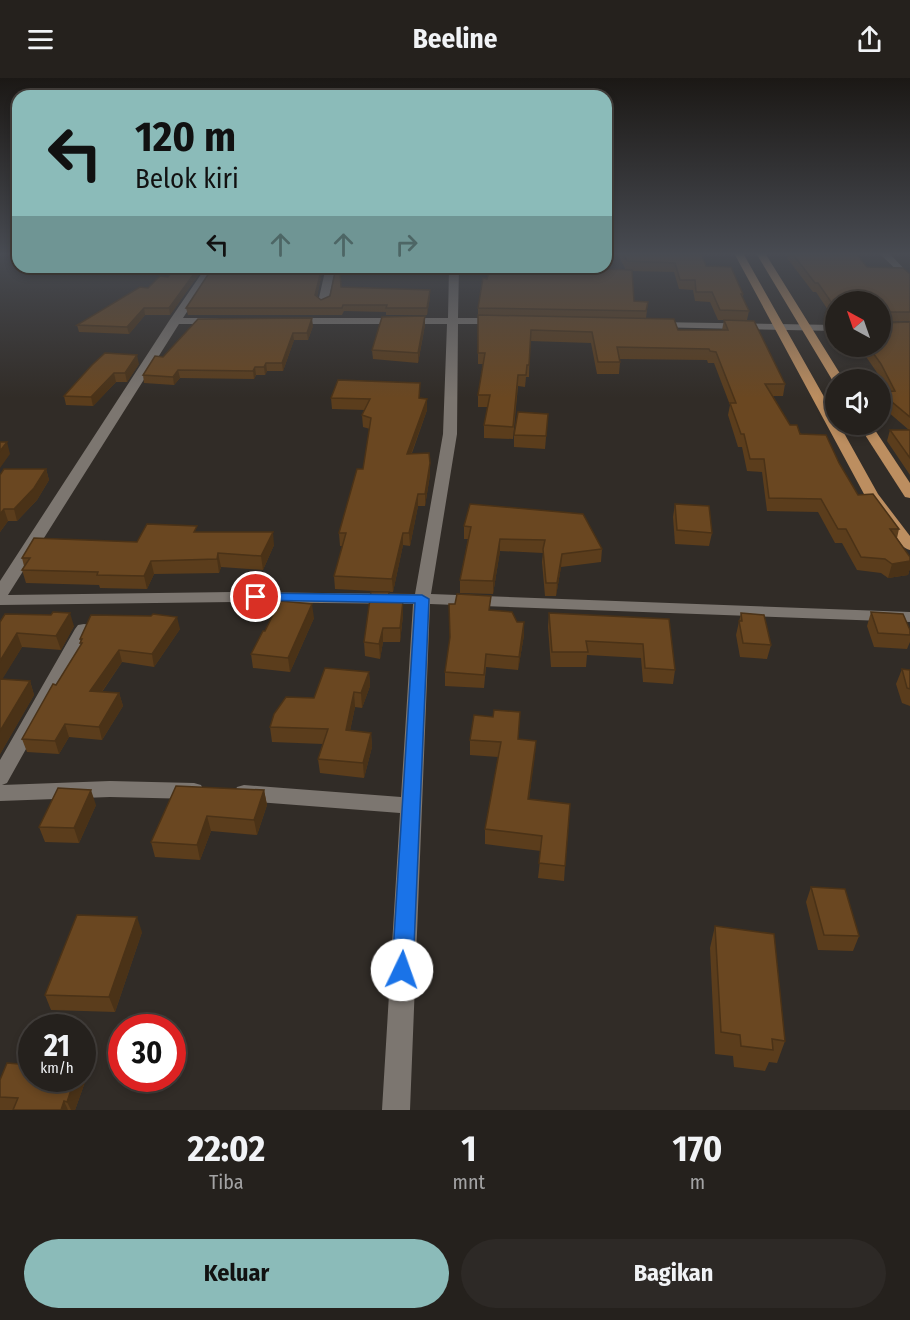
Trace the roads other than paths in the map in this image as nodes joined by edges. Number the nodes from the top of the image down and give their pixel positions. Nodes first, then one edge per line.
1 (188, 301) edge
2 (453, 301) edge
3 (765, 301) edge
4 (790, 301) edge
5 (453, 320) junction
6 (174, 321) junction
7 (232, 321) edge
8 (278, 321) edge
9 (510, 321) edge
10 (638, 324) edge
11 (781, 328) junction
12 (825, 328) edge
13 (808, 329) junction
14 (831, 369) edge
15 (871, 435) edge
16 (909, 492) edge
17 (910, 545) edge
18 (0, 594) edge
19 (422, 599) junction
20 (0, 600) edge
21 (910, 616) edge
22 (84, 629) edge
23 (0, 778) edge
24 (0, 793) edge
25 (410, 806) junction
26 (396, 1110) edge

1 - 6 street
2 - 5 street
3 - 11 highway
4 - 13 highway
5 - 8 street
5 - 9 street
5 - 19 street
6 - 7 street
6 - 18 street
10 - 11 street
11 - 13 street
11 - 17 highway
12 - 13 street
13 - 14 highway
15 - 16 highway
19 - 20 street
19 - 21 street
19 - 25 street
22 - 23 street
24 - 25 street
25 - 26 street

